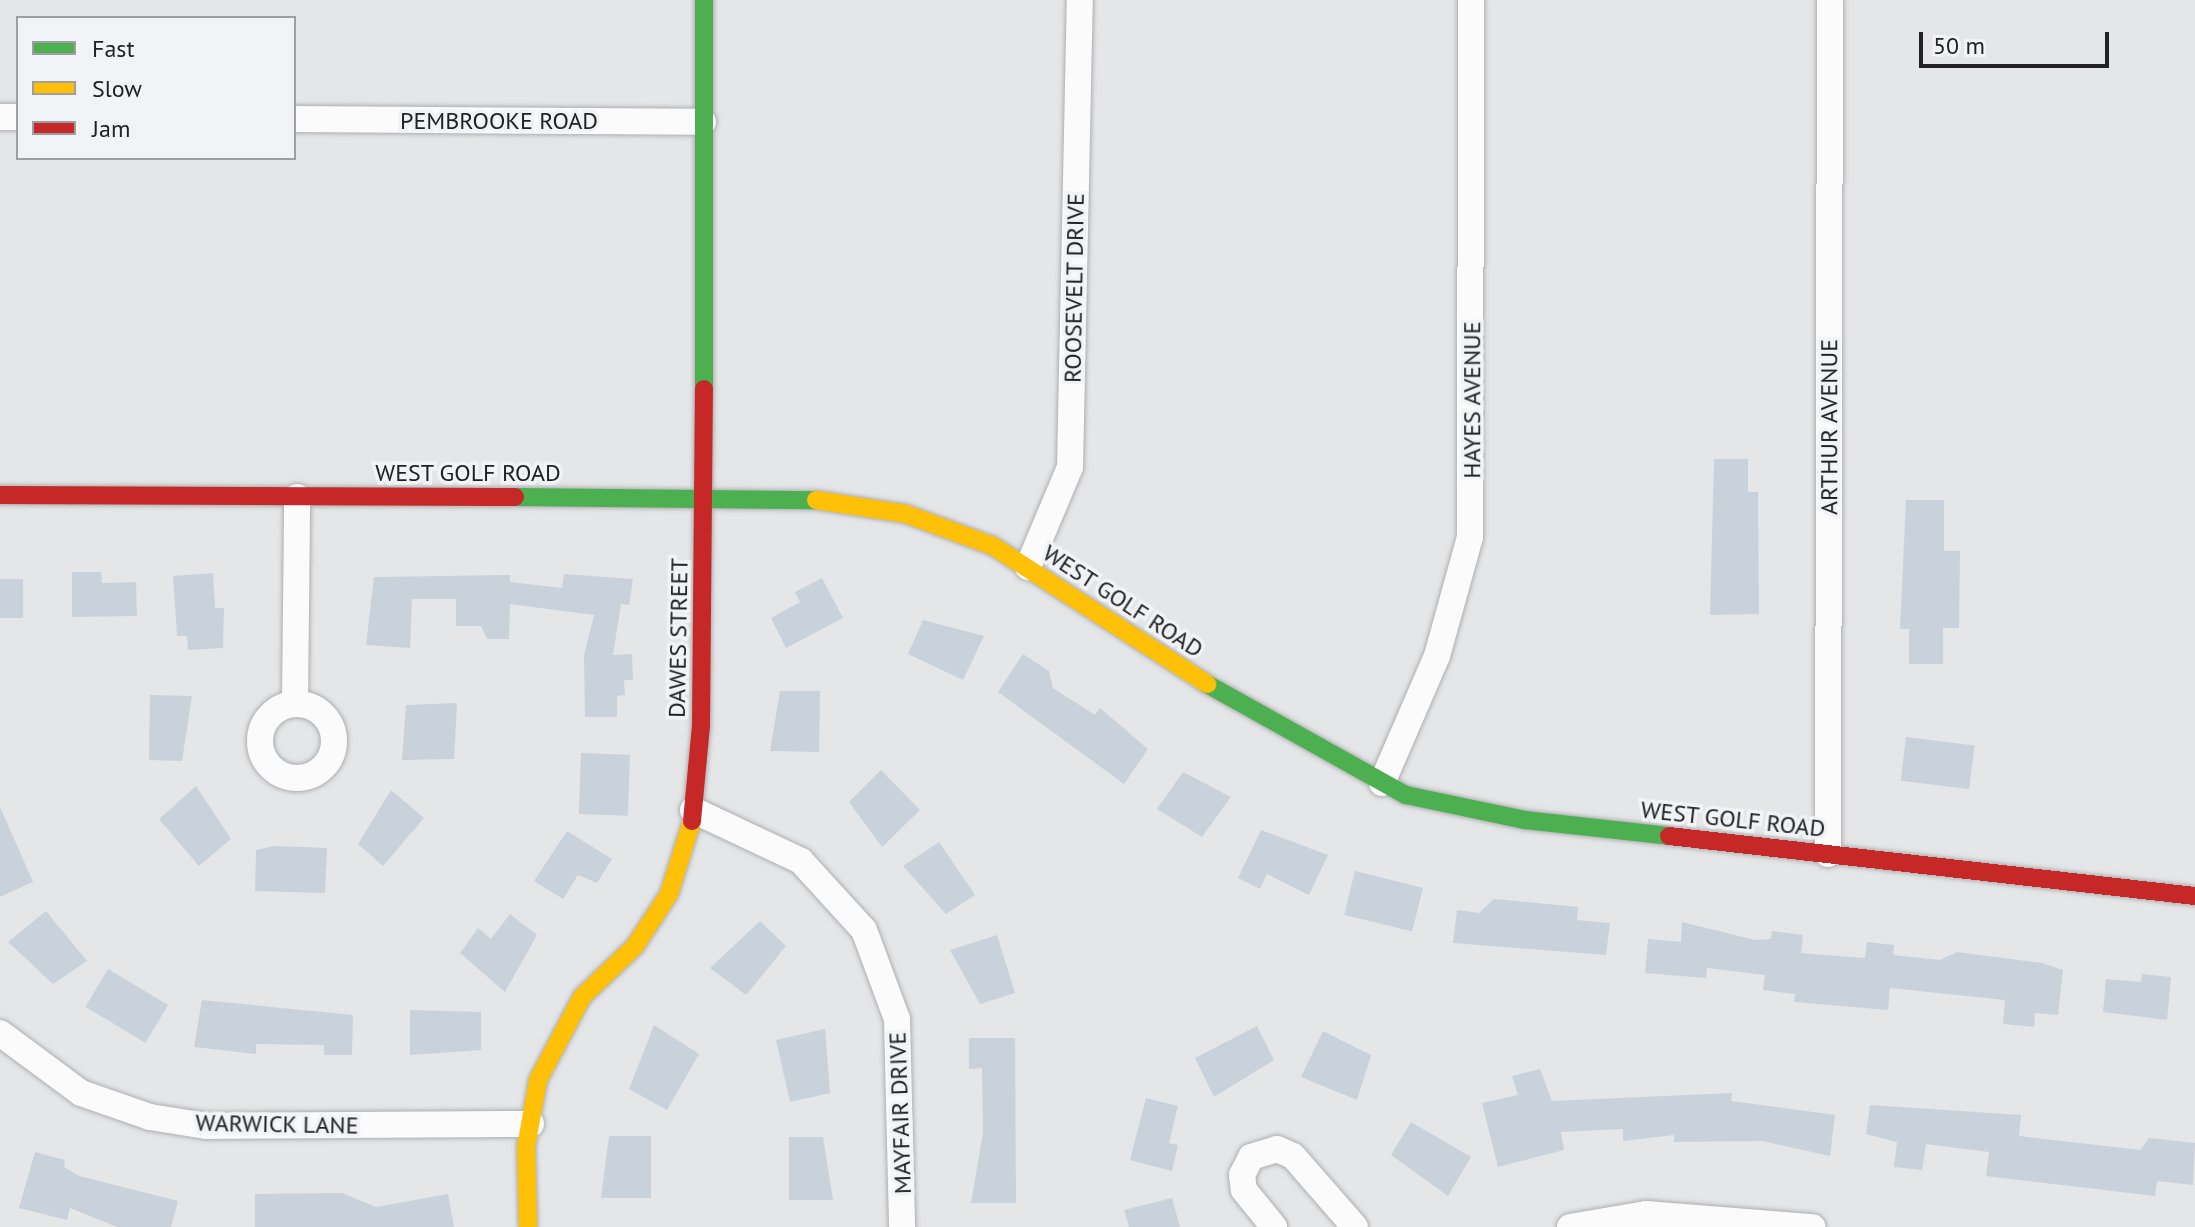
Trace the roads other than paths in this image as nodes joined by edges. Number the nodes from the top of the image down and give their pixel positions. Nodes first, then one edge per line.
1 (704, 0) edge
2 (1080, 0) edge
3 (1471, 0) edge
4 (1830, 0) edge
5 (296, 119) edge
6 (703, 122) junction
7 (0, 495) edge
8 (297, 497) junction
9 (704, 497) junction
10 (1028, 567) junction
11 (295, 704) dead end
12 (1382, 783) junction
13 (693, 810) junction
14 (1828, 854) junction
15 (2195, 896) edge
16 (3, 1043) edge
17 (531, 1124) junction
18 (528, 1227) edge
19 (902, 1227) edge
20 (1274, 1227) edge
21 (1355, 1227) edge
22 (1570, 1227) edge
23 (1812, 1227) edge

1 - 6 street, DAWES STREET
2 - 10 street, ROOSEVELT DRIVE
3 - 12 street, HAYES AVENUE
4 - 14 street, ARTHUR AVENUE
5 - 6 street, PEMBROOKE ROAD
6 - 9 street, DAWES STREET
7 - 8 street, WEST GOLF ROAD
8 - 9 street, WEST GOLF ROAD
8 - 11 street
9 - 10 street, WEST GOLF ROAD
9 - 13 street, DAWES STREET
10 - 12 street, WEST GOLF ROAD
12 - 14 street, WEST GOLF ROAD
13 - 17 street, DAWES STREET
13 - 19 street, MAYFAIR DRIVE
14 - 15 street, WEST GOLF ROAD
16 - 17 street, WARWICK LANE
17 - 18 street, DAWES STREET
20 - 21 street
22 - 23 street

